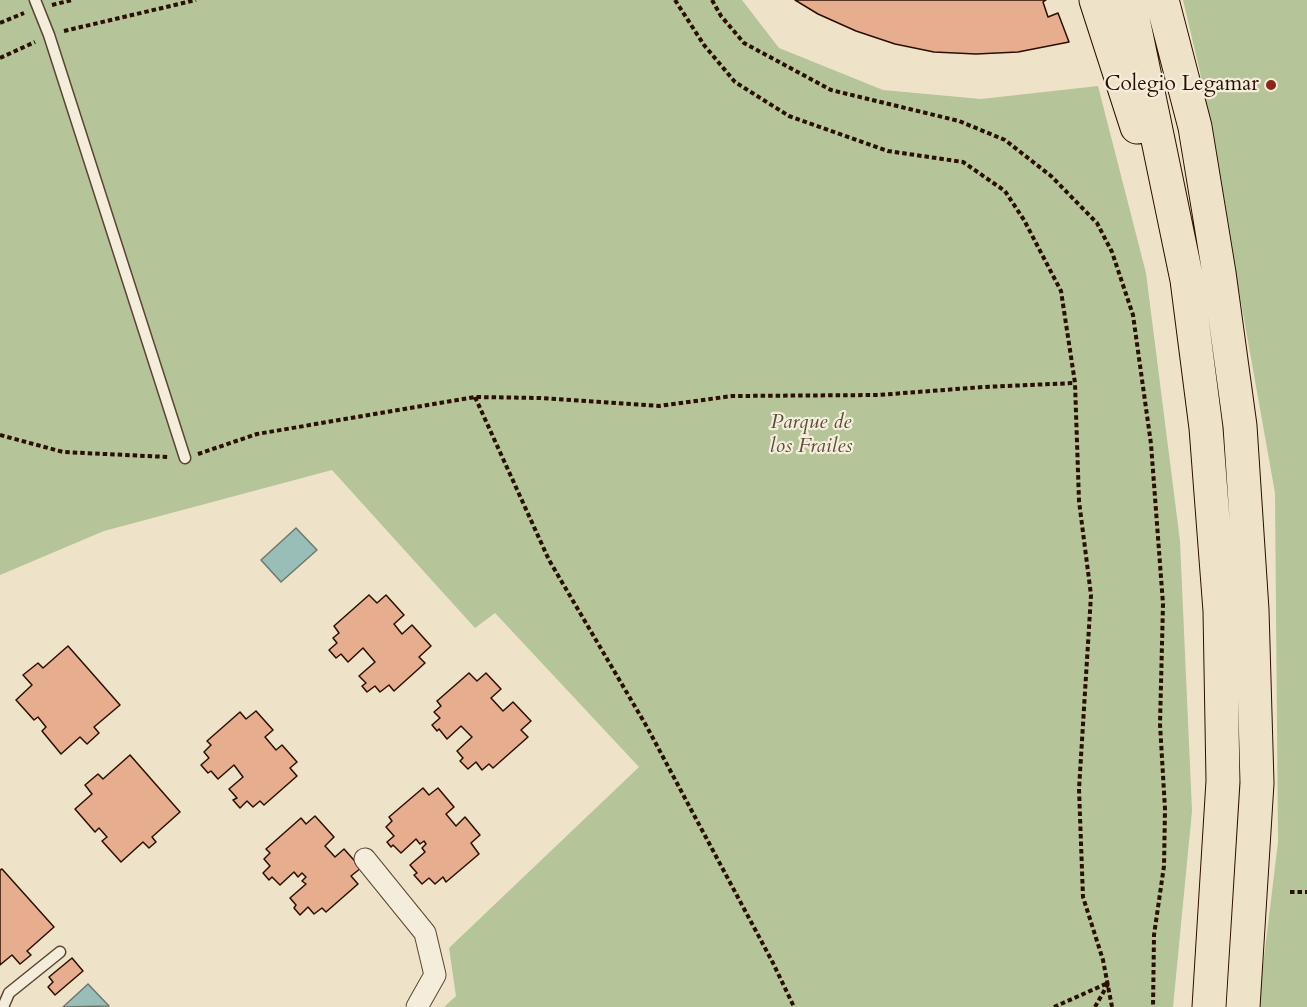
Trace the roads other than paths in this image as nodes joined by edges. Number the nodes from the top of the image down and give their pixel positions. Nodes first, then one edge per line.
1 (35, 0) edge
2 (1095, 0) edge
3 (1129, 0) edge
4 (1162, 0) edge
5 (1175, 0) edge
6 (1195, 127) junction
7 (1187, 280) junction
8 (185, 458) road end
9 (365, 859) dead end
10 (60, 952) dead end
11 (3, 1007) edge
12 (417, 1007) edge
13 (1209, 1007) edge
14 (1243, 1007) edge

1 - 8 lane
2 - 7 highway
3 - 7 highway
4 - 6 highway
5 - 6 highway
6 - 14 highway
7 - 13 highway
9 - 12 street
10 - 11 lane

